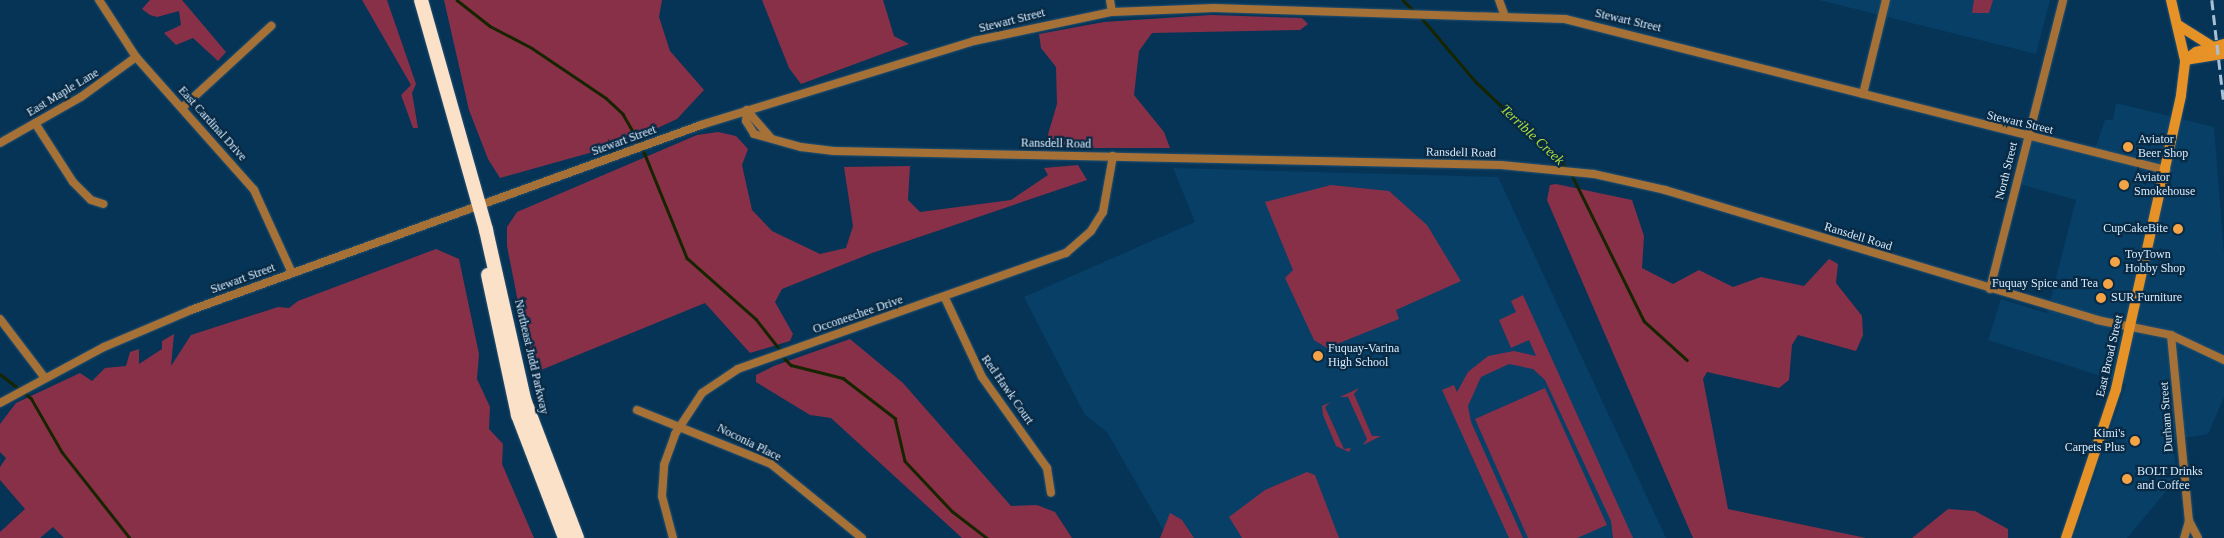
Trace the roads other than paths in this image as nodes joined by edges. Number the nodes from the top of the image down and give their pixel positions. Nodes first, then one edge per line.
1 (99, 0) edge
2 (421, 0) edge
3 (1110, 0) edge
4 (1499, 0) edge
5 (1886, 0) edge
6 (2063, 0) edge
7 (2171, 0) edge
8 (1112, 12) junction
9 (1504, 14) junction
10 (2178, 25) junction
11 (271, 26) dead end
12 (2224, 44) edge
13 (2212, 47) junction
14 (2224, 54) edge
15 (136, 58) junction
16 (2185, 60) junction
17 (1863, 94) junction
18 (182, 108) junction
19 (747, 110) junction
20 (35, 123) junction
21 (2027, 137) junction
22 (0, 143) edge
23 (1113, 156) junction
24 (2166, 170) junction
25 (103, 204) dead end
26 (477, 208) junction
27 (292, 274) junction
28 (1990, 290) junction
29 (946, 298) junction
30 (0, 319) edge
31 (2130, 326) junction
32 (2171, 335) junction
33 (2224, 360) edge
34 (45, 378) junction
35 (0, 403) edge
36 (637, 410) dead end
37 (679, 426) junction
38 (1050, 493) dead end
39 (2189, 521) junction
40 (565, 538) edge
41 (578, 538) edge
42 (672, 538) edge
43 (862, 538) edge
44 (2066, 538) edge
45 (2184, 538) edge
46 (2198, 538) edge

1 - 15 street, East Cardinal Drive
2 - 26 highway, Northeast Judd Parkway
3 - 8 street
4 - 9 street
5 - 17 street
6 - 21 street, North Street
7 - 10 main road, East Broad Street
8 - 9 street, Stewart Street
8 - 19 street, Stewart Street
9 - 17 street, Stewart Street
10 - 13 main road
10 - 16 main road, East Broad Street
11 - 18 street
12 - 13 main road
13 - 16 main road
14 - 16 main road
15 - 18 street, East Cardinal Drive
15 - 20 street, East Maple Lane
16 - 24 main road, East Broad Street
17 - 21 street, Stewart Street
18 - 27 street, East Cardinal Drive
19 - 23 street, Ransdell Road
19 - 26 street, Stewart Street
20 - 22 street, East Maple Lane
20 - 25 street
21 - 24 street, Stewart Street
21 - 28 street, North Street
23 - 28 street, Ransdell Road
23 - 29 street, Occoneechee Drive
24 - 31 main road, East Broad Street
26 - 27 street, Stewart Street
26 - 40 highway, Northeast Judd Parkway
26 - 41 highway, Northeast Judd Parkway
27 - 34 street, Stewart Street
28 - 31 street, Ransdell Road
29 - 37 street, Occoneechee Drive
29 - 38 street, Red Hawk Court
30 - 34 street
31 - 32 street, Ransdell Road
31 - 44 main road, East Broad Street
32 - 33 street, Ransdell Road
32 - 39 street, Durham Street
34 - 35 street, Stewart Street
36 - 37 street, Noconia Place
37 - 42 street, Occoneechee Drive
37 - 43 street, Noconia Place
39 - 45 street, Durham Street
39 - 46 street

